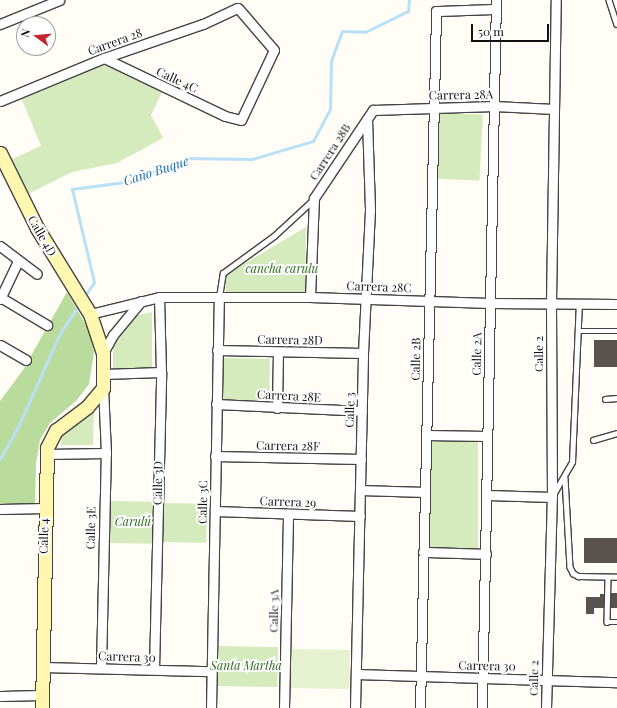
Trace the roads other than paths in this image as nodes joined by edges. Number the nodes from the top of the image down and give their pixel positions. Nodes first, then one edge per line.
1 (58, 0) edge
2 (556, 0) edge
3 (609, 0) edge
4 (241, 4) edge
5 (496, 5) edge
6 (0, 24) edge
7 (617, 24) edge
8 (104, 58) junction
9 (0, 101) edge
10 (494, 106) junction
11 (433, 107) junction
12 (554, 109) junction
13 (368, 116) junction
14 (2, 162) edge
15 (314, 198) junction
16 (0, 246) edge
17 (18, 261) junction
18 (37, 274) dead end
19 (159, 297) junction
20 (219, 297) junction
21 (310, 297) junction
22 (0, 298) edge
23 (365, 298) junction
24 (140, 301) junction
25 (429, 301) junction
26 (490, 303) junction
27 (551, 303) junction
28 (579, 304) junction
29 (617, 304) edge
30 (88, 311) junction
31 (47, 325) dead end
32 (578, 331) junction
33 (617, 331) edge
34 (0, 345) edge
35 (217, 350) junction
36 (278, 352) junction
37 (104, 353) junction
38 (363, 353) junction
39 (26, 360) dead end
40 (161, 372) junction
41 (104, 374) junction
42 (103, 388) junction
43 (617, 398) edge
44 (605, 399) dead end
45 (216, 404) junction
46 (277, 408) junction
47 (362, 411) junction
48 (617, 433) edge
49 (426, 435) junction
50 (487, 436) junction
51 (593, 440) dead end
52 (106, 453) junction
53 (46, 454) junction
54 (215, 456) junction
55 (361, 459) junction
56 (565, 478) junction
57 (360, 490) junction
58 (425, 492) junction
59 (486, 495) junction
60 (552, 497) junction
61 (45, 508) junction
62 (0, 509) edge
63 (215, 511) junction
64 (288, 514) junction
65 (360, 516) junction
66 (424, 552) junction
67 (486, 554) junction
68 (608, 577) junction
69 (617, 577) edge
70 (617, 622) edge
71 (42, 667) junction
72 (102, 668) junction
73 (154, 669) junction
74 (211, 671) junction
75 (356, 674) junction
76 (421, 676) junction
77 (482, 678) junction
78 (546, 680) junction
79 (617, 682) edge
80 (0, 696) edge
81 (42, 702) edge
82 (211, 708) edge
83 (284, 708) edge
84 (355, 708) edge
85 (420, 708) edge
86 (482, 708) edge
87 (546, 708) edge

1 - 6 street
2 - 12 street, Calle 2
3 - 7 lane
4 - 8 street, Carrera 28
4 - 8 street, Calle 4C
5 - 10 street, Calle 2A
5 - 11 street, Calle 2B
8 - 9 street, Carrera 28
10 - 11 street, Carrera 28A
10 - 12 street, Carrera 28A
10 - 26 street, Calle 2A
11 - 13 street, Carrera 28A
11 - 25 street, Calle 2B
12 - 27 street, Calle 2
13 - 15 street, Carrera 28B
13 - 23 street, Calle 3
14 - 30 street, Calle 4D
15 - 20 lane
15 - 21 street
16 - 17 street
17 - 18 street
17 - 22 street
19 - 20 street, Carrera 28C
19 - 24 street, Carrera 28C
19 - 40 street, Calle 3D
20 - 21 street, Carrera 28C
20 - 35 street, Calle 3C
21 - 23 street, Carrera 28C
22 - 31 street
23 - 25 street, Carrera 28C
23 - 38 street, Calle 3
24 - 30 street, Carrera 28C
24 - 37 street
25 - 26 street, Carrera 28C
25 - 49 street, Calle 2B
26 - 27 street, Carrera 28C
26 - 50 street, Calle 2A
27 - 28 street, Carrera 28C
27 - 60 street, Calle 2
28 - 29 street, Carrera 28C
28 - 32 lane
30 - 37 street
32 - 33 lane
32 - 56 lane
34 - 39 street
35 - 36 street, Carrera 28D
35 - 45 street, Calle 3C
36 - 38 street, Carrera 28D
36 - 46 street
37 - 41 street
38 - 47 street, Calle 3
40 - 41 street
40 - 73 street, Calle 3D
41 - 42 street
42 - 52 street, Calle 3E
42 - 53 street, Calle 4
43 - 44 lane
45 - 46 street, Carrera 28E
45 - 54 street, Calle 3C
46 - 47 street, Carrera 28E
47 - 55 street, Calle 3
48 - 51 lane
49 - 50 street
49 - 58 street, Calle 2B
50 - 59 street, Calle 2A
52 - 53 street
52 - 72 street, Calle 3E
53 - 61 street, Calle 4
54 - 55 street, Carrera 28F
54 - 63 street, Calle 3C
55 - 57 street, Calle 3
56 - 60 lane
56 - 68 lane
57 - 58 street
57 - 65 street, Calle 3
58 - 66 street, Calle 2B
59 - 60 street
59 - 67 street, Calle 2A
60 - 78 street, Calle 2
61 - 62 street
61 - 71 street, Calle 4
63 - 64 street, Carrera 29
63 - 74 street, Calle 3C
64 - 65 street, Carrera 29
64 - 83 street, Calle 3A
65 - 75 street, Calle 3
66 - 67 street
66 - 76 street, Calle 2B
67 - 77 street, Calle 2A
68 - 69 lane
68 - 70 lane
71 - 72 street, Carrera 30
71 - 81 street, Calle 4
72 - 73 street, Carrera 30
73 - 74 street, Carrera 30
74 - 82 street, Calle 3C
75 - 76 street, Carrera 30
75 - 84 street, Calle 3
76 - 77 street, Carrera 30
76 - 85 street, Calle 2B
77 - 78 street, Carrera 30
77 - 86 street, Calle 2A
78 - 79 street, Carrera 30
78 - 87 street, Calle 2
80 - 81 street

